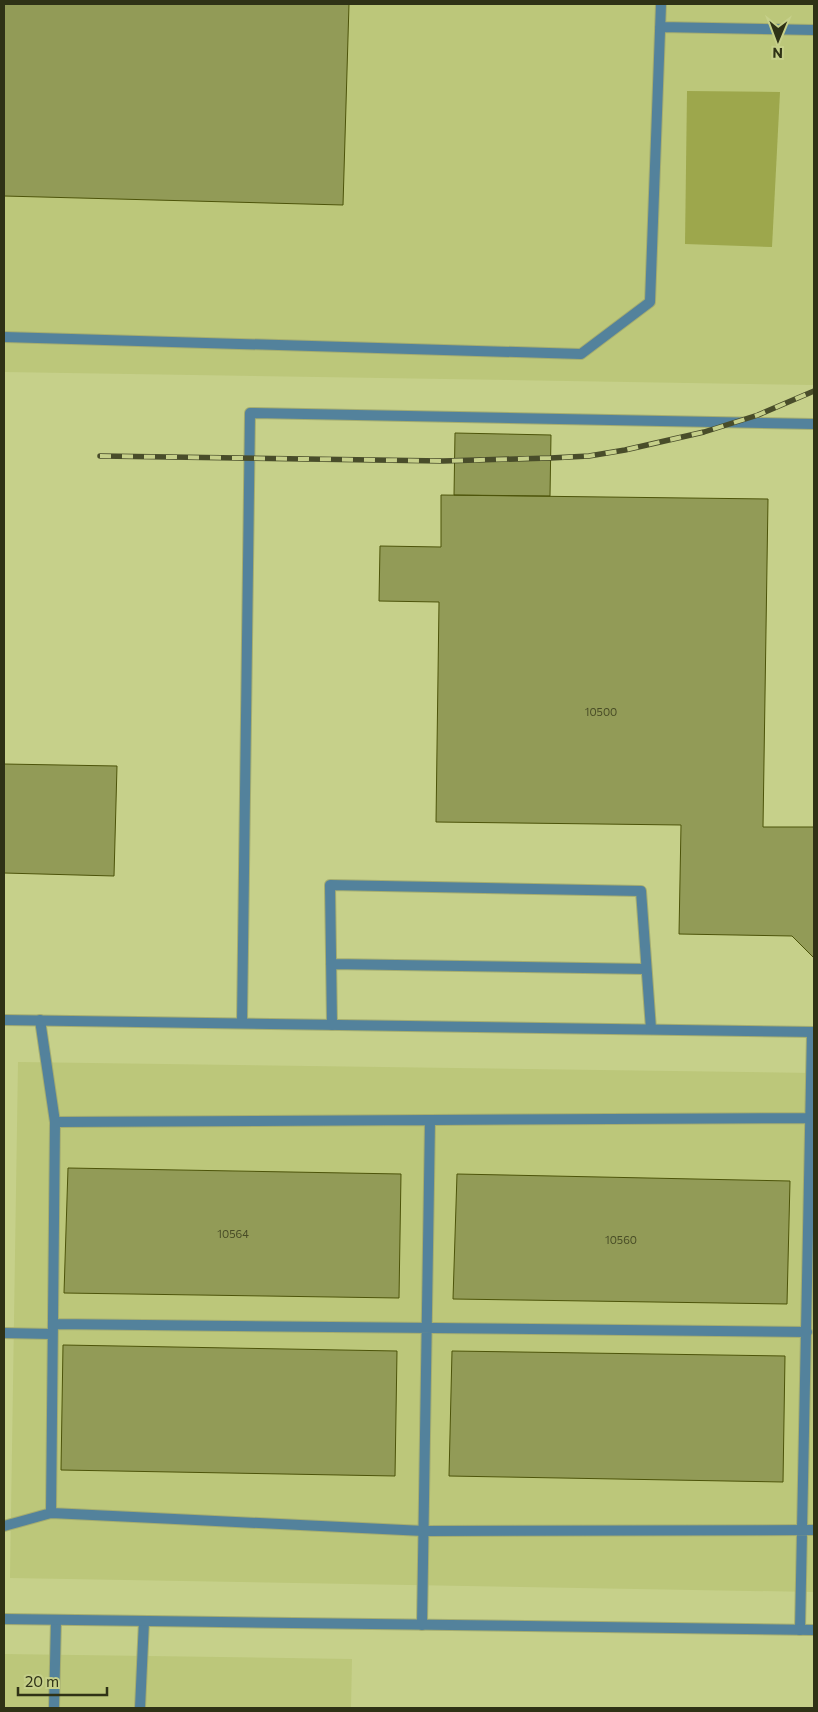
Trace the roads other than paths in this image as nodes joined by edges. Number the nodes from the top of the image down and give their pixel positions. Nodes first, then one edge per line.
1 (661, 4) edge
2 (660, 27) junction
3 (814, 30) edge
4 (4, 337) edge
5 (814, 424) edge
6 (331, 964) junction
7 (646, 969) junction
8 (4, 1020) edge
9 (40, 1020) junction
10 (242, 1023) junction
11 (332, 1025) junction
12 (651, 1029) junction
13 (813, 1032) edge
14 (813, 1118) edge
15 (430, 1120) junction
16 (55, 1122) junction
17 (427, 1328) junction
18 (52, 1329) junction
19 (807, 1332) junction
20 (4, 1333) edge
21 (51, 1513) junction
22 (4, 1526) edge
23 (802, 1530) junction
24 (814, 1530) edge
25 (424, 1532) junction
26 (4, 1620) edge
27 (56, 1620) junction
28 (144, 1621) junction
29 (422, 1625) junction
30 (800, 1630) junction
31 (814, 1630) edge
32 (54, 1708) edge
33 (140, 1708) edge

1 - 2 street
2 - 3 street
2 - 4 street
5 - 10 street
6 - 7 street
6 - 7 street
6 - 11 street
7 - 12 street
8 - 9 street
9 - 10 street
9 - 16 street
10 - 11 street
11 - 12 street
12 - 13 street
13 - 14 street
14 - 15 street
14 - 19 street
15 - 16 street
15 - 17 street
16 - 18 street
17 - 18 street
17 - 19 street
17 - 25 street
18 - 20 street
18 - 21 street
19 - 23 street
21 - 22 street
21 - 25 street
23 - 24 street
23 - 25 street
23 - 30 street
25 - 29 street
26 - 27 street
27 - 28 street
27 - 32 street
28 - 29 street
28 - 33 street
29 - 30 street
30 - 31 street

